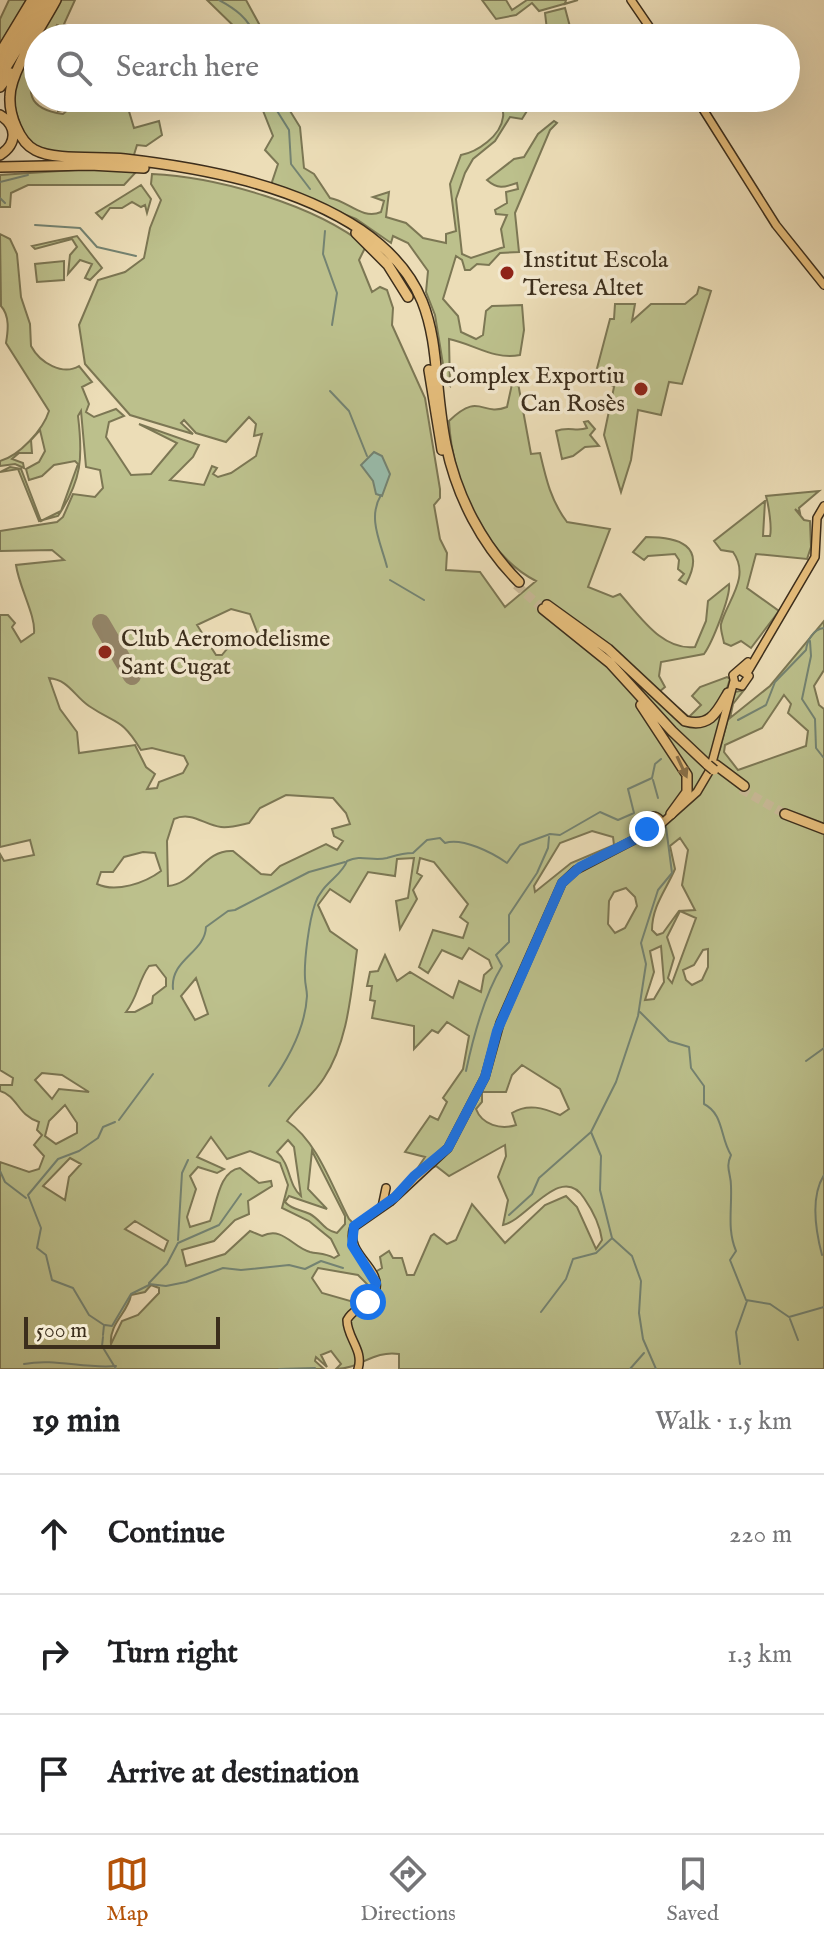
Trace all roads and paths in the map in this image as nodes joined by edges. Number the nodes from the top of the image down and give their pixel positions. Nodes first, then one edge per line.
1 (32, 0) edge
2 (40, 0) edge
3 (48, 0) edge
4 (56, 0) edge
5 (637, 5) edge
6 (49, 13) junction
7 (25, 24) edge
8 (33, 24) edge
9 (42, 24) edge
10 (43, 24) edge
11 (649, 24) edge
12 (24, 26) edge
13 (24, 38) edge
14 (0, 51) edge
15 (24, 51) edge
16 (24, 59) edge
17 (0, 64) edge
18 (0, 77) edge
19 (0, 87) edge
20 (705, 112) edge
21 (0, 115) edge
22 (0, 155) edge
23 (148, 163) junction
24 (76, 165) junction
25 (0, 168) edge
26 (331, 213) junction
27 (356, 233) junction
28 (388, 245) dead end
29 (824, 285) edge
30 (423, 290) dead end
31 (408, 297) dead end
32 (437, 355) junction
33 (429, 370) dead end
34 (443, 454) junction
35 (824, 506) edge
36 (545, 607) junction
37 (763, 642) junction
38 (605, 658) junction
39 (744, 671) junction
40 (741, 685) junction
41 (727, 698) junction
42 (712, 765) junction
43 (743, 787) tunnel mouth
44 (786, 812) tunnel mouth
45 (671, 814) junction
46 (659, 821) junction
47 (645, 824) junction
48 (824, 827) edge
49 (651, 831) junction
50 (636, 837) junction
51 (398, 1195) junction
52 (386, 1204) junction
53 (358, 1369) edge

1 - 14 highway
2 - 7 highway
3 - 8 highway
4 - 6 highway
5 - 11 main road
6 - 9 highway
6 - 10 highway
12 - 17 highway
13 - 18 highway
15 - 19 highway
16 - 23 highway
20 - 29 main road
21 - 22 highway
23 - 25 highway
23 - 26 highway
24 - 25 highway
24 - 25 highway
24 - 27 highway
26 - 28 highway
26 - 32 highway
27 - 31 highway
27 - 34 highway
30 - 32 highway
32 - 34 highway
33 - 34 highway
35 - 37 main road
36 - 38 highway
36 - 41 highway
36 - 42 highway
37 - 39 main road
37 - 39 main road
38 - 42 highway
38 -> 45 highway
39 - 40 main road
39 - 40 main road
40 - 41 main road
41 - 45 main road
42 - 43 highway
44 - 48 highway
45 - 46 main road
46 - 47 main road
46 - 49 main road
47 - 49 main road
47 - 50 main road
49 - 50 main road
50 - 51 main road
51 - 52 main road
51 - 52 main road
52 - 53 main road

